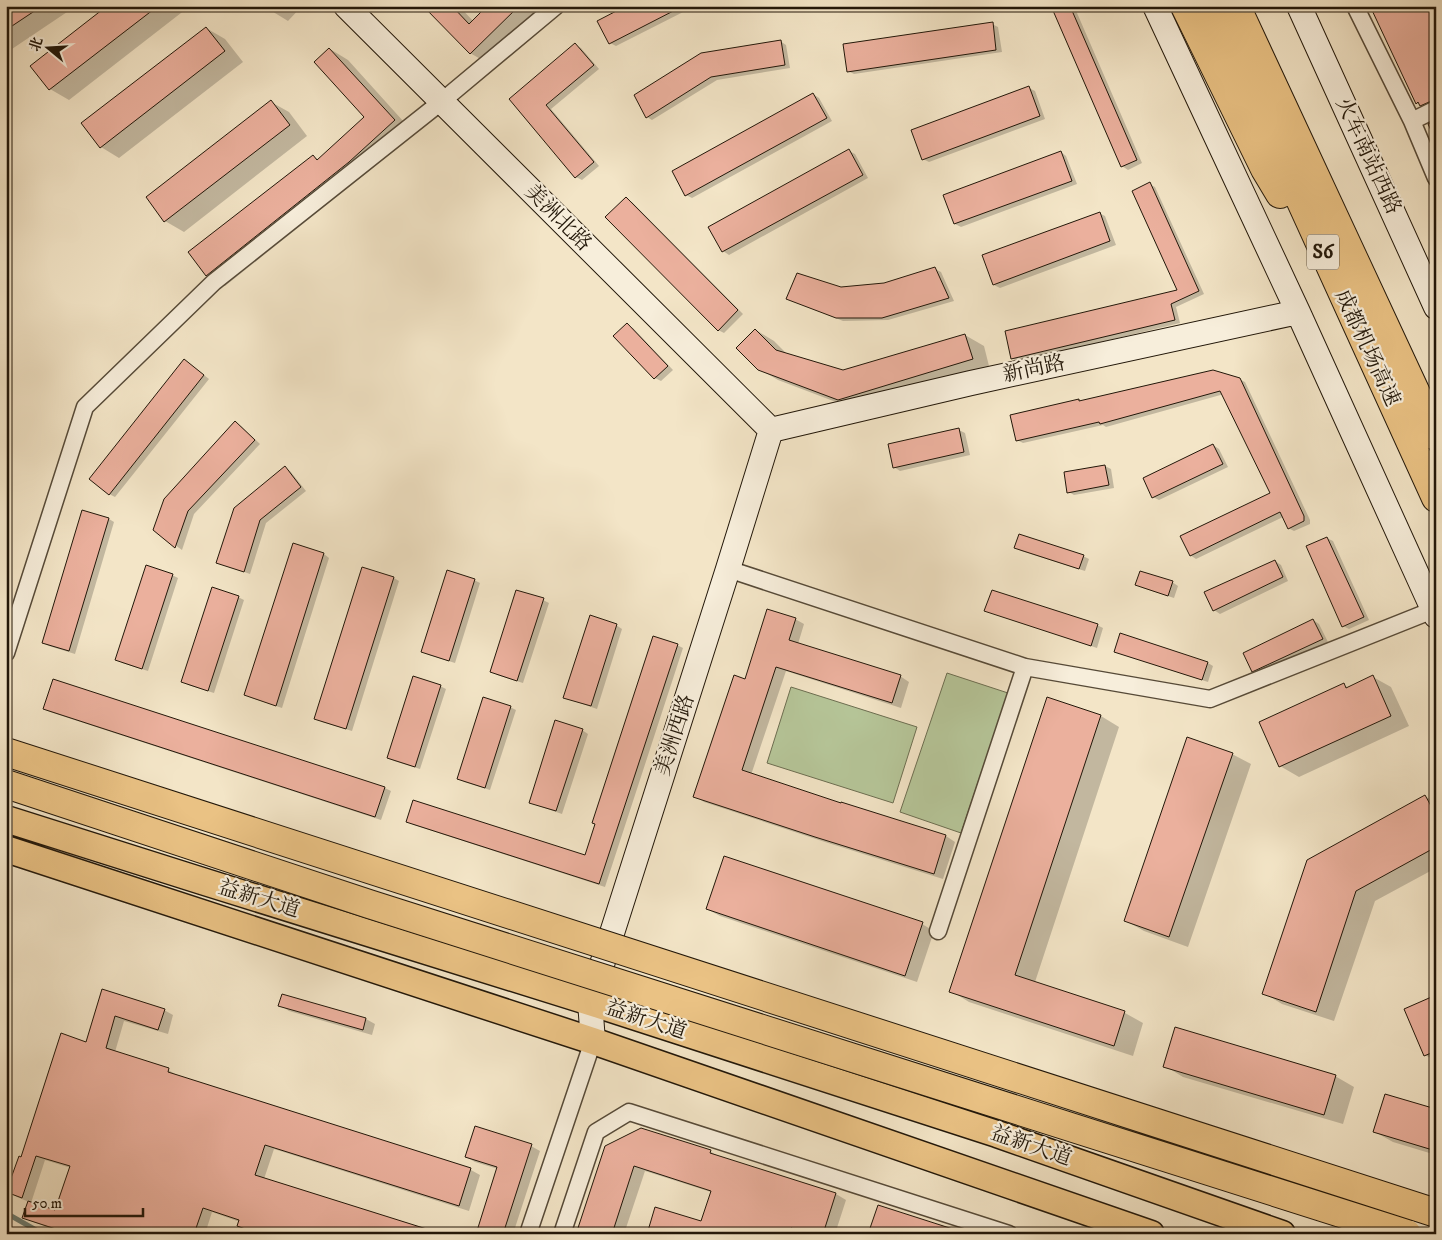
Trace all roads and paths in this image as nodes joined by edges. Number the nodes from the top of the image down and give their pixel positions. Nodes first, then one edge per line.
1 (346, 6) edge
2 (556, 6) edge
3 (1155, 6) edge
4 (1186, 6) edge
5 (1212, 6) edge
6 (1236, 6) edge
7 (1257, 6) edge
8 (1299, 6) edge
9 (1354, 6) edge
10 (441, 102) junction
11 (1436, 109) edge
12 (1412, 121) junction
13 (1436, 178) edge
14 (1317, 182) junction
15 (1433, 294) edge
16 (1298, 312) junction
17 (1370, 357) junction
18 (771, 430) junction
19 (1436, 436) edge
20 (1436, 498) edge
21 (728, 569) junction
22 (1435, 615) edge
23 (6, 653) edge
24 (1025, 667) junction
25 (6, 752) edge
26 (6, 784) edge
27 (6, 819) edge
28 (6, 849) edge
29 (938, 931) dead end
30 (590, 1002) junction
31 (593, 1041) junction
32 (1436, 1213) edge
33 (528, 1234) edge
34 (562, 1234) edge
35 (1009, 1234) edge
36 (1150, 1234) edge
37 (1282, 1234) edge
38 (1407, 1234) edge

1 - 10 street, 美洲北路
2 - 10 street
3 - 16 street
4 - 17 highway
5 - 17 highway, 成都机场高速 / S6
6 - 14 highway, 成都机场高速 / S6
7 - 14 highway
8 - 15 street, 火车南站西路
9 - 12 street
10 - 18 street, 美洲北路
10 - 23 street
11 - 12 street
12 - 13 street
14 - 19 highway, 成都机场高速 / S6
16 - 18 street, 新尚路
16 - 22 street
17 - 20 highway, 成都机场高速 / S6
18 - 21 street, 美洲西路
21 - 24 street
21 - 30 street, 美洲西路
22 - 24 street
24 - 29 street
25 - 32 highway, bridge
26 - 38 highway, bridge
27 - 30 main road, 益新大道
28 - 31 main road, 益新大道
30 - 31 street, 美洲西路
30 - 37 main road, 益新大道
31 - 33 street
31 - 36 main road, 益新大道
34 - 35 street

